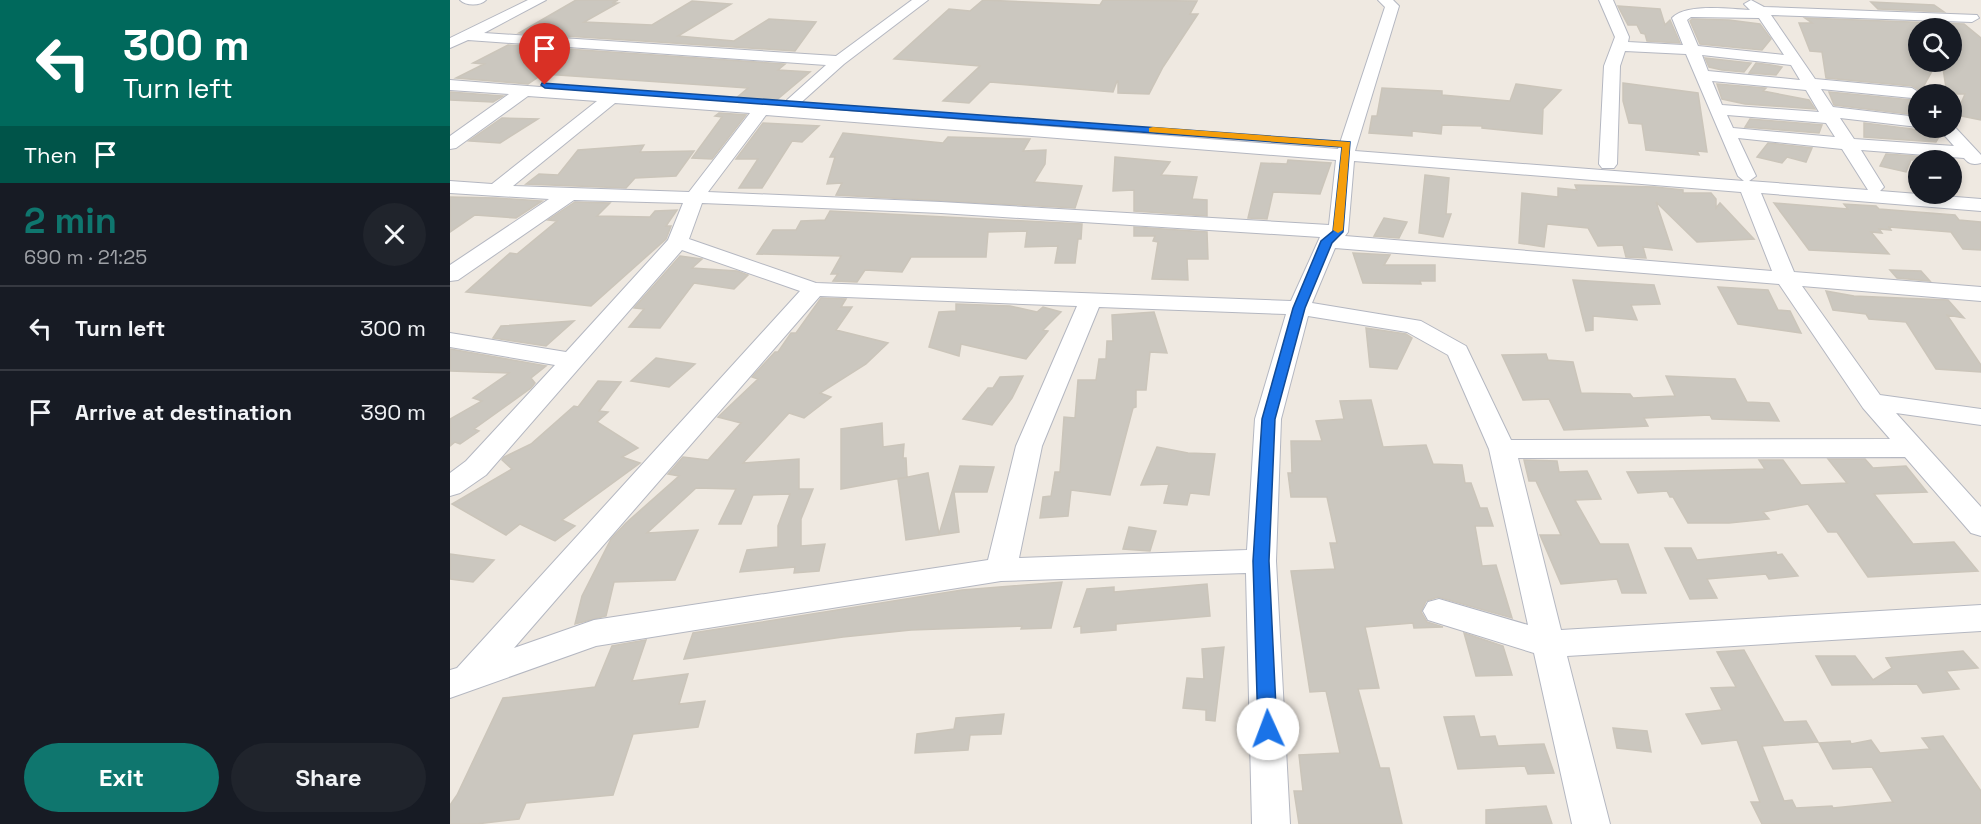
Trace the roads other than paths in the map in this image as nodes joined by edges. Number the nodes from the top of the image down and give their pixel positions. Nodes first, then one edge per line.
1 (467, 0) edge
2 (479, 0) edge
3 (539, 0) edge
4 (921, 0) edge
5 (1386, 0) edge
6 (1606, 0) edge
7 (1746, 0) edge
8 (1949, 0) edge
9 (1763, 12) junction
10 (1976, 22) edge
11 (466, 36) junction
12 (450, 44) edge
13 (1620, 46) junction
14 (1692, 50) junction
15 (839, 61) junction
16 (1796, 61) junction
17 (1899, 73) dead end
18 (1702, 75) junction
19 (450, 78) edge
20 (1811, 84) junction
21 (450, 85) edge
22 (1908, 86) edge
23 (525, 91) junction
24 (1908, 95) edge
25 (611, 98) junction
26 (793, 103) junction
27 (1716, 109) junction
28 (761, 110) junction
29 (1829, 114) junction
30 (1908, 121) edge
31 (1726, 132) junction
32 (1957, 138) edge
33 (450, 144) edge
34 (1849, 144) junction
35 (1346, 149) junction
36 (1975, 155) edge
37 (1608, 164) junction
38 (1748, 181) junction
39 (1875, 186) junction
40 (450, 187) edge
41 (1908, 189) edge
42 (495, 191) junction
43 (1962, 193) edge
44 (568, 195) junction
45 (1981, 195) edge
46 (694, 197) junction
47 (1981, 205) edge
48 (1332, 236) junction
49 (678, 242) junction
50 (451, 273) edge
51 (1786, 279) junction
52 (814, 289) junction
53 (1981, 294) edge
54 (1090, 301) junction
55 (1299, 308) junction
56 (450, 340) edge
57 (570, 360) junction
58 (1872, 402) junction
59 (1981, 417) edge
60 (1913, 448) junction
61 (1502, 449) junction
62 (450, 486) edge
63 (1981, 526) edge
64 (1261, 561) junction
65 (1001, 570) junction
66 (1439, 611) dead end
67 (1981, 618) edge
68 (1546, 644) junction
69 (458, 682) edge
70 (1271, 824) edge
71 (1591, 824) edge

1 - 2 street
3 - 11 street
4 - 15 street
5 - 35 street
6 - 13 street
7 - 9 street
8 - 10 street
9 - 10 street
9 - 14 street
9 - 16 street
11 - 12 street
11 - 15 street
13 - 14 street
13 - 37 street
14 - 16 street
14 - 18 street
15 - 26 street
16 - 20 street
17 - 22 street
18 - 20 street
18 - 27 street
19 - 26 street
20 - 24 street
20 - 29 street
21 - 23 street
23 - 25 street
23 - 33 street
25 - 28 street
25 - 42 street
26 - 35 street
27 - 29 street
27 - 31 street
28 - 35 street
28 - 46 street
29 - 30 street
29 - 34 street
31 - 34 street
31 - 38 street
32 - 36 street
34 - 36 street
34 - 39 street
35 - 37 street
35 - 38 street
35 - 48 street
37 - 38 street
38 - 39 street
38 - 47 street
38 - 51 street
39 - 41 street
40 - 42 street
42 - 44 street
43 - 45 street
44 - 46 street
44 - 50 street
46 - 48 street
46 - 49 street
48 - 51 street
48 - 55 street
49 - 52 street
49 - 57 street
51 - 53 street
51 - 58 street
52 - 54 street
52 - 69 street
54 - 55 street
54 - 65 street
55 - 61 street
55 - 64 street
56 - 57 street
57 - 62 street
58 - 59 street
58 - 60 street
60 - 61 street
60 - 63 street
61 - 68 street
64 - 65 street
64 - 70 street
65 - 69 street
66 - 68 street
67 - 68 street
68 - 71 street

